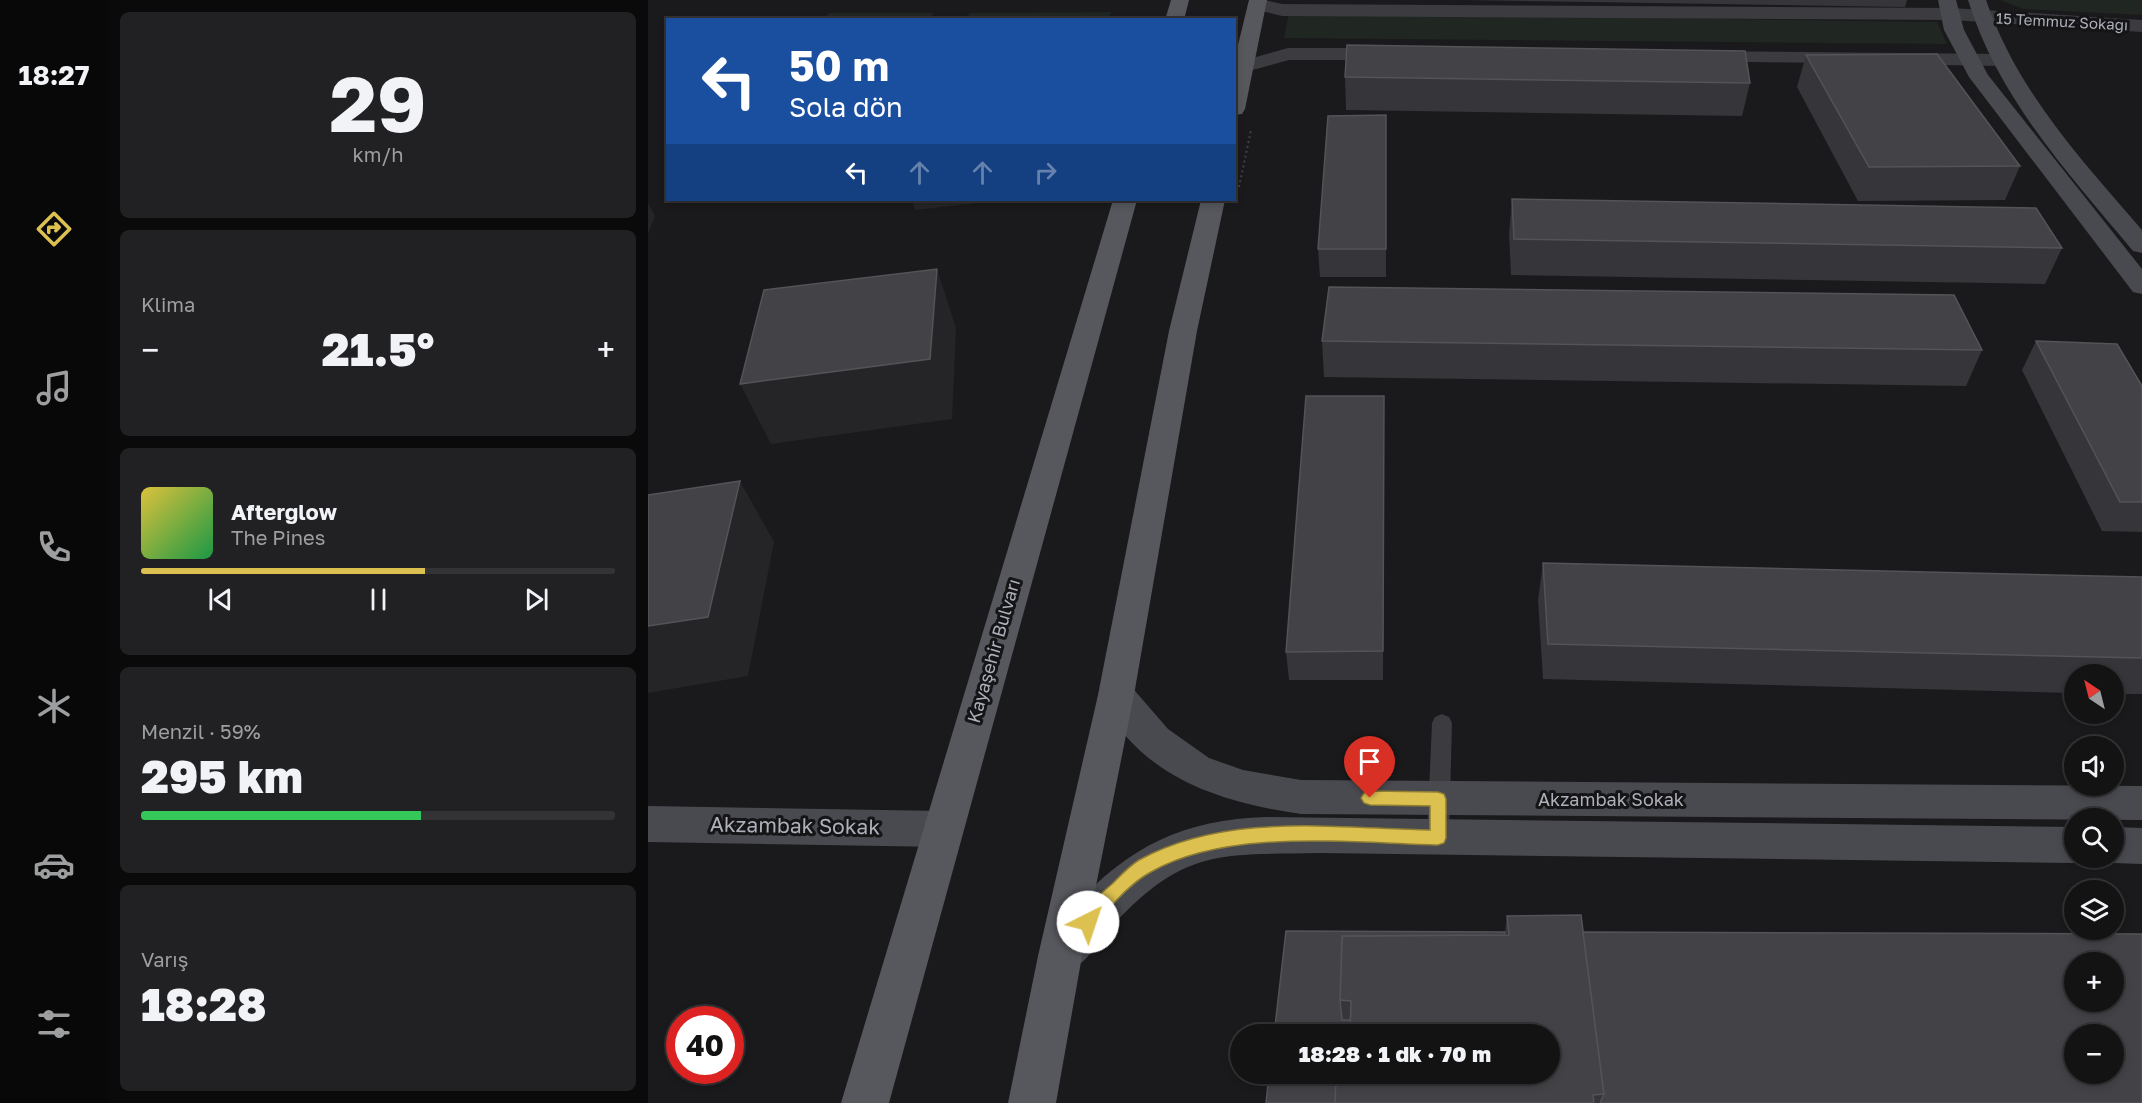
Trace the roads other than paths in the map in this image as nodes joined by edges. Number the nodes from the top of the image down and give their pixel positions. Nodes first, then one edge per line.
1 (1180, 0) edge
2 (1257, 2) edge
3 (1950, 7) edge
4 (1979, 9) edge
5 (1175, 18) edge
6 (2142, 26) edge
7 (1243, 50) edge
8 (1406, 55) edge
9 (1677, 57) edge
10 (1968, 59) junction
11 (2001, 60) junction
12 (1236, 96) edge
13 (1125, 201) edge
14 (1214, 201) edge
15 (2085, 214) junction
16 (2117, 216) junction
17 (2142, 246) edge
18 (2142, 286) edge
19 (1116, 695) junction
20 (1442, 723) dead end
21 (2142, 803) edge
22 (1438, 818) junction
23 (648, 824) edge
24 (943, 829) junction
25 (2064, 845) edge
26 (2124, 845) edge
27 (2142, 846) edge
28 (1060, 956) junction
29 (865, 1103) edge
30 (1032, 1103) edge

1 - 5 main road
2 - 3 street, 15 Temmuz Sokağı
2 - 7 main road
3 - 4 street, 15 Temmuz Sokağı
3 - 10 street
4 - 6 street, 15 Temmuz Sokağı
4 - 11 street
7 - 8 street
7 - 12 main road
9 - 10 street
10 - 11 street
10 - 15 street
11 - 16 street
13 - 24 main road, Kayaşehir Bulvarı
14 - 19 main road
15 - 16 street
15 - 18 street
16 - 17 street
19 - 22 street, Akzambak Sokak
19 - 28 main road
20 - 22 lane
21 - 22 street, Akzambak Sokak
22 - 25 street, Akzambak Sokak
22 - 28 street, Akzambak Sokak
23 - 24 street, Akzambak Sokak
24 - 29 main road, Kayaşehir Bulvarı
26 - 27 street
28 - 30 main road

